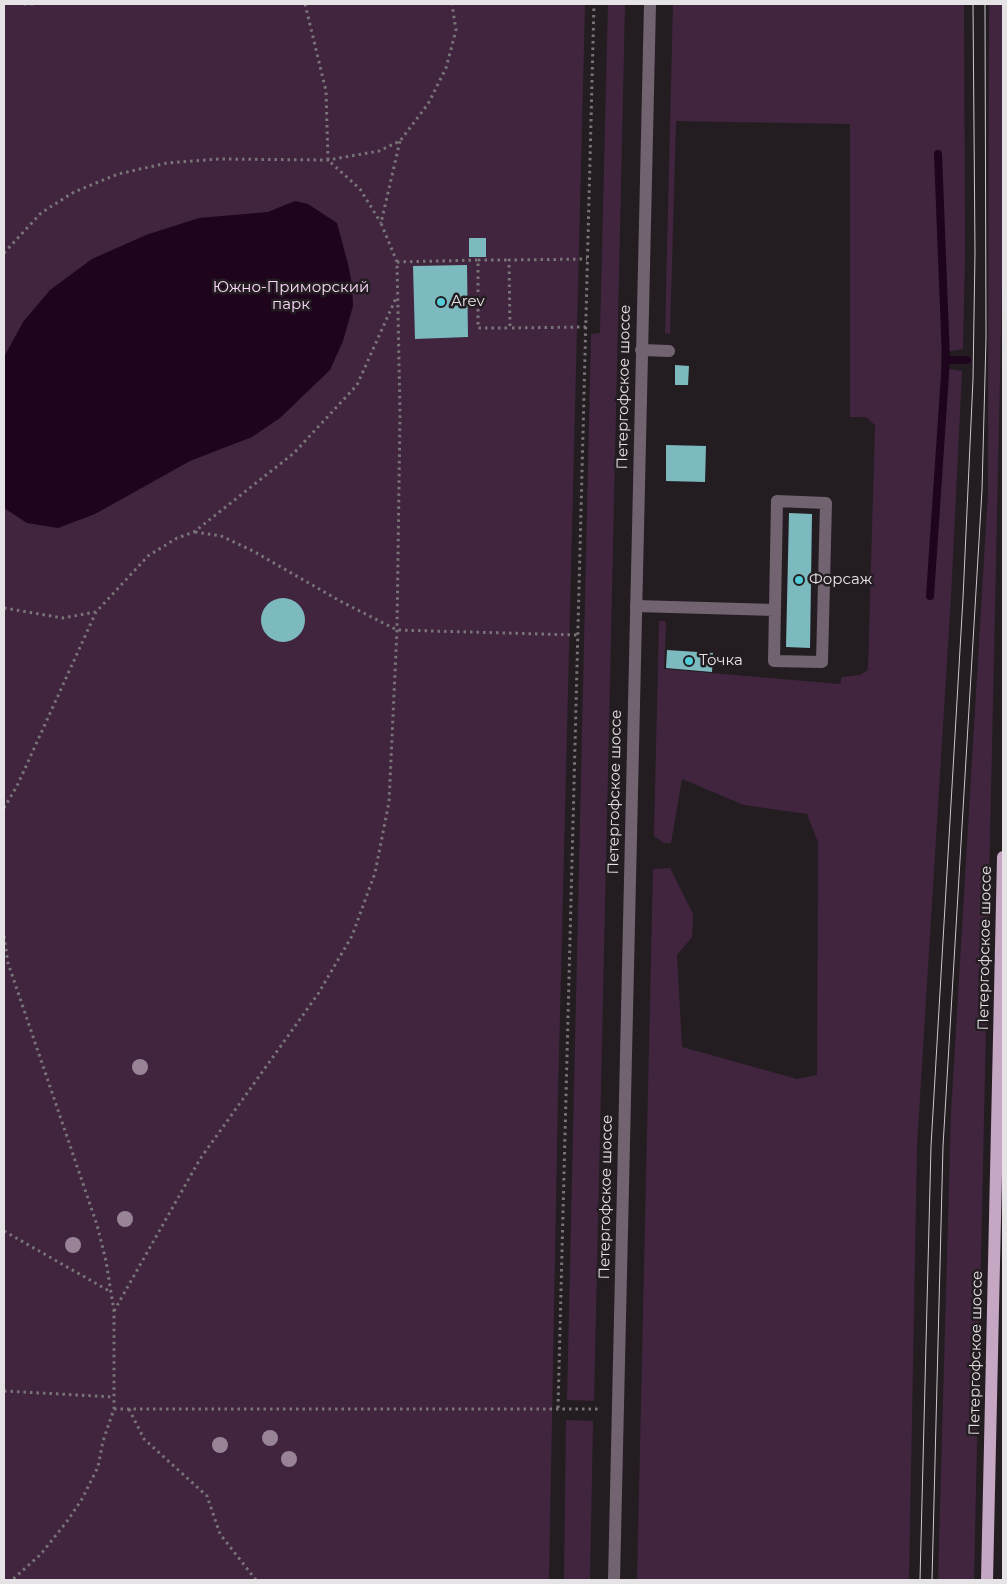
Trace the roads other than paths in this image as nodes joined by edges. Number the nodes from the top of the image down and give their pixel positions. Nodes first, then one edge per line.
1 (650, 4) edge
2 (642, 350) junction
3 (669, 351) dead end
4 (636, 606) junction
5 (775, 610) junction
6 (1003, 857) edge
7 (614, 1580) edge
8 (987, 1580) edge

1 - 2 street, Петергофское шоссе
2 - 3 street
2 - 4 street, Петергофское шоссе
4 - 5 street
4 - 7 street, Петергофское шоссе
5 - 5 street
6 - 8 main road, Петергофское шоссе

